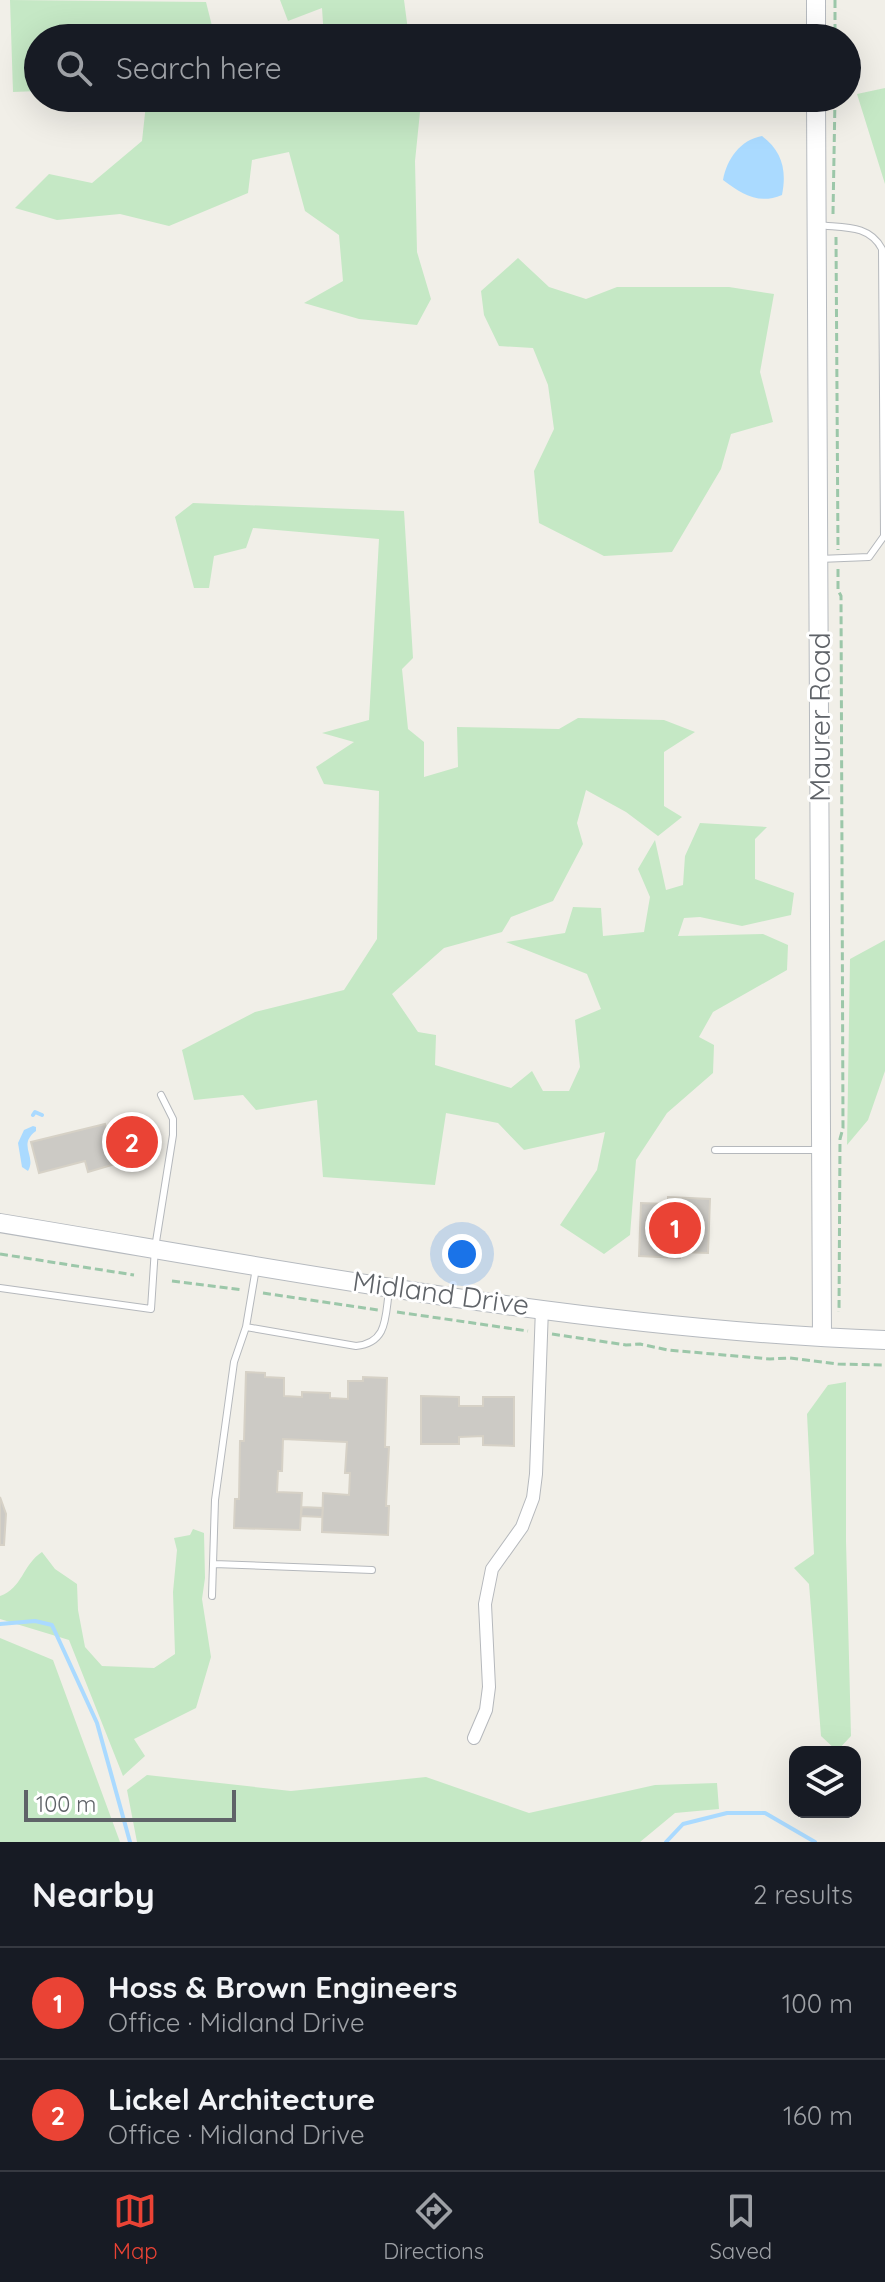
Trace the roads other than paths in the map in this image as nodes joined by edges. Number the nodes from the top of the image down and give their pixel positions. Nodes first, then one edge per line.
1 (816, 0) edge
2 (816, 24) edge
3 (816, 112) edge
4 (815, 225) junction
5 (829, 559) junction
6 (161, 1095) dead end
7 (715, 1150) dead end
8 (821, 1150) junction
9 (0, 1223) edge
10 (155, 1248) junction
11 (256, 1265) junction
12 (389, 1286) junction
13 (0, 1288) edge
14 (542, 1308) junction
15 (246, 1327) junction
16 (822, 1337) junction
17 (885, 1340) edge
18 (214, 1564) junction
19 (372, 1570) dead end
20 (212, 1596) dead end
21 (474, 1738) dead end

1 - 2 street
3 - 4 street, Maurer Road
4 - 5 street, Maurer Road
4 - 5 lane
5 - 8 street, Maurer Road
6 - 10 lane
7 - 8 lane
8 - 16 street, Maurer Road
9 - 10 street, Midland Drive
10 - 11 street, Midland Drive
10 - 13 lane
11 - 12 street, Midland Drive
11 - 15 lane
12 - 14 street, Midland Drive
12 - 15 lane
14 - 16 street, Midland Drive
14 - 21 street
15 - 18 lane
16 - 17 street, Midland Drive
18 - 19 lane
18 - 20 lane

